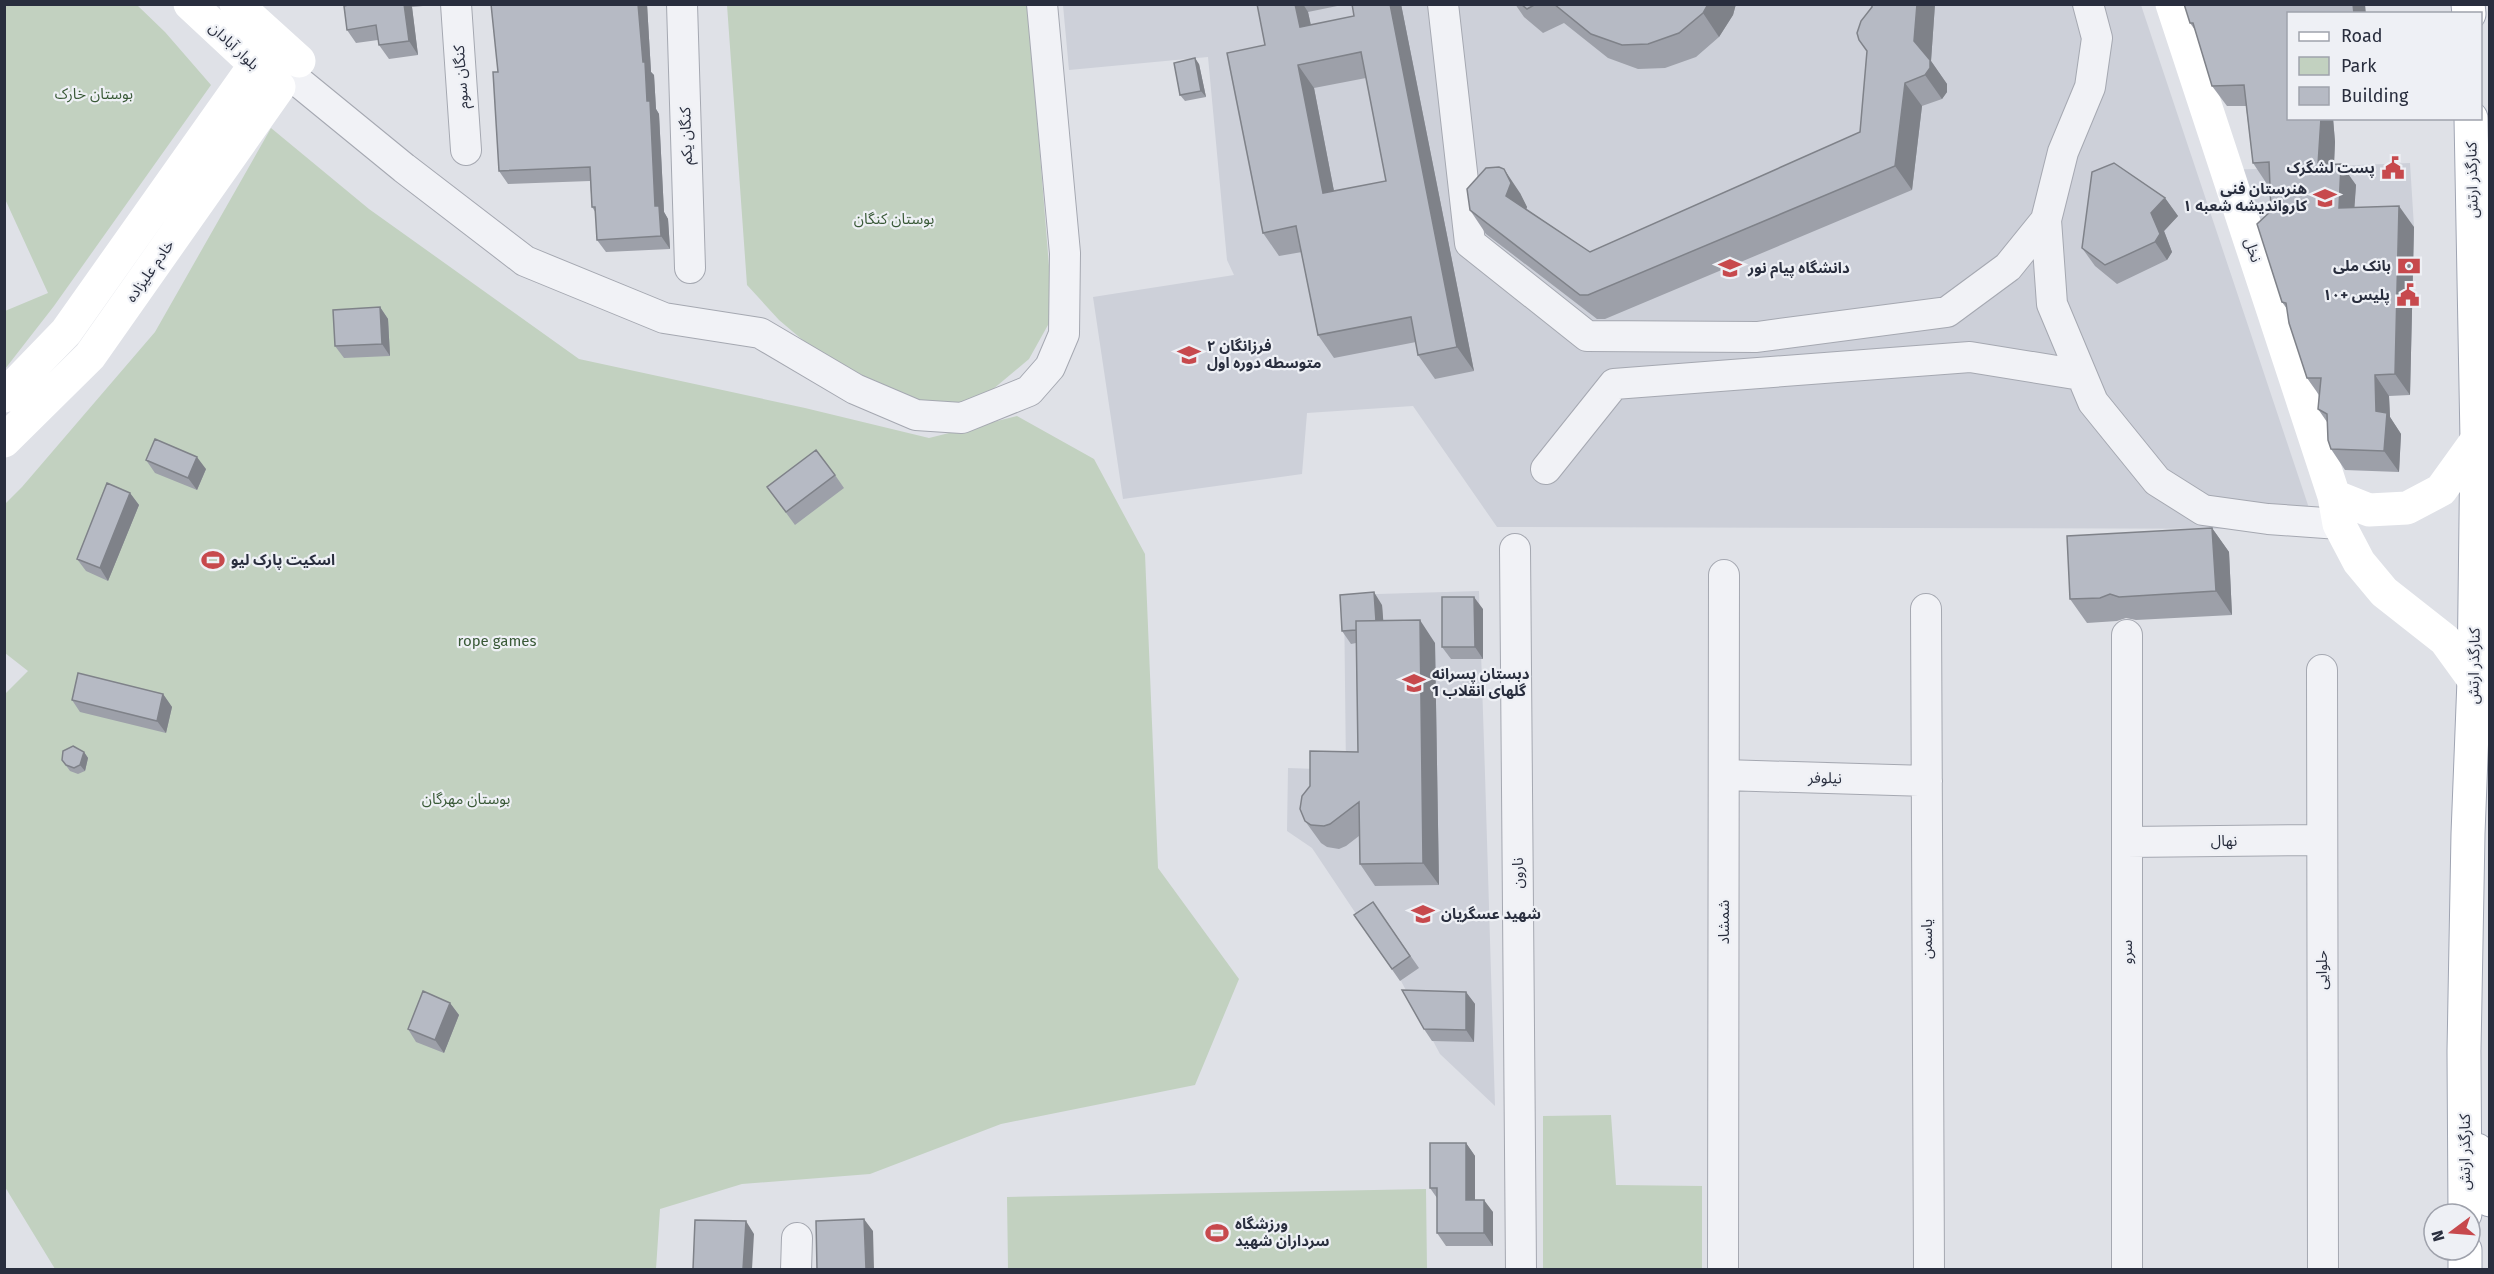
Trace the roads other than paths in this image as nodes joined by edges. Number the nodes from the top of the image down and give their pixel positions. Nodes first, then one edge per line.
1 (190, 4) edge
2 (236, 4) edge
3 (456, 4) edge
4 (682, 4) edge
5 (1042, 4) edge
6 (1443, 4) edge
7 (2088, 4) edge
8 (2172, 4) edge
9 (254, 66) junction
10 (285, 66) junction
11 (2471, 120) edge
12 (466, 150) dead end
13 (2046, 220) junction
14 (690, 268) dead end
15 (2081, 375) junction
16 (4, 396) edge
17 (2477, 440) junction
18 (4, 441) edge
19 (1546, 469) dead end
20 (2336, 510) junction
21 (1515, 549) dead end
22 (1724, 575) dead end
23 (1926, 609) dead end
24 (2127, 635) dead end
25 (2322, 670) dead end
26 (2474, 680) junction
27 (1724, 776) junction
28 (1927, 781) junction
29 (2322, 840) junction
30 (2127, 842) junction
31 (2464, 1095) junction
32 (2490, 1200) edge
33 (2465, 1202) edge
34 (796, 1238) dead end
35 (796, 1269) edge
36 (1521, 1269) edge
37 (1723, 1269) edge
38 (1929, 1269) edge
39 (2127, 1269) edge
40 (2323, 1269) edge

1 - 9 main road, بلوار آبادان
2 - 10 main road, بلوار آبادان
3 - 12 street, کنگان سوم
4 - 14 street, کنگان یکم
5 - 10 street
6 - 13 street
7 - 13 street
8 - 20 main road, نخل
9 - 10 main road, بلوار آبادان
9 - 16 main road
10 - 18 main road, خادم علیزاده
11 - 17 main road, کنارگذر ارتش
13 - 15 street
15 - 19 street
15 - 20 street
17 - 20 main road
17 - 26 main road, کنارگذر ارتش
20 - 26 main road, نخل
21 - 36 street, نارون
22 - 27 street, شمشاد
23 - 28 street, یاسمن
24 - 30 street, سرو
25 - 29 street, حلوایی
26 - 31 main road, کنارگذر ارتش
27 - 28 street, نیلوفر
27 - 37 street, شمشاد
28 - 38 street, یاسمن
29 - 30 street, نهال
29 - 40 street, حلوایی
30 - 39 street, سرو
31 - 32 main road
31 - 33 main road, کنارگذر ارتش
34 - 35 street

